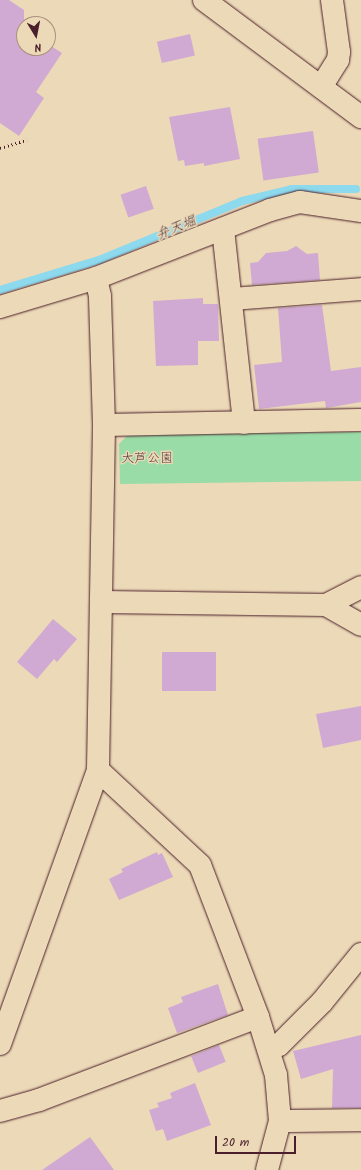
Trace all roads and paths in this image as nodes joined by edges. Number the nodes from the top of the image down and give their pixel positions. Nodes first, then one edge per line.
1 (204, 0) edge
2 (332, 0) edge
3 (321, 87) junction
4 (361, 117) edge
5 (27, 140) dead end
6 (0, 148) edge
7 (361, 211) edge
8 (223, 229) junction
9 (96, 278) junction
10 (361, 289) edge
11 (232, 298) junction
12 (0, 307) edge
13 (361, 420) edge
14 (244, 423) junction
15 (104, 425) junction
16 (361, 587) edge
17 (103, 602) junction
18 (326, 605) junction
19 (361, 625) edge
20 (98, 770) junction
21 (361, 954) edge
22 (258, 1017) junction
23 (0, 1044) edge
24 (268, 1048) junction
25 (0, 1111) edge
26 (280, 1120) junction
27 (361, 1120) edge
28 (267, 1170) edge

1 - 3 street
2 - 3 street
3 - 4 street
5 - 6 path
7 - 8 street
8 - 9 street
8 - 11 street
9 - 12 street
9 - 15 street
10 - 11 street
11 - 14 street
13 - 14 street
14 - 15 street
15 - 17 street
16 - 18 street
17 - 18 street
17 - 20 street
18 - 19 street
20 - 22 street
20 - 23 street
21 - 24 street
22 - 24 street
22 - 25 street
24 - 26 street
26 - 27 street
26 - 28 street

